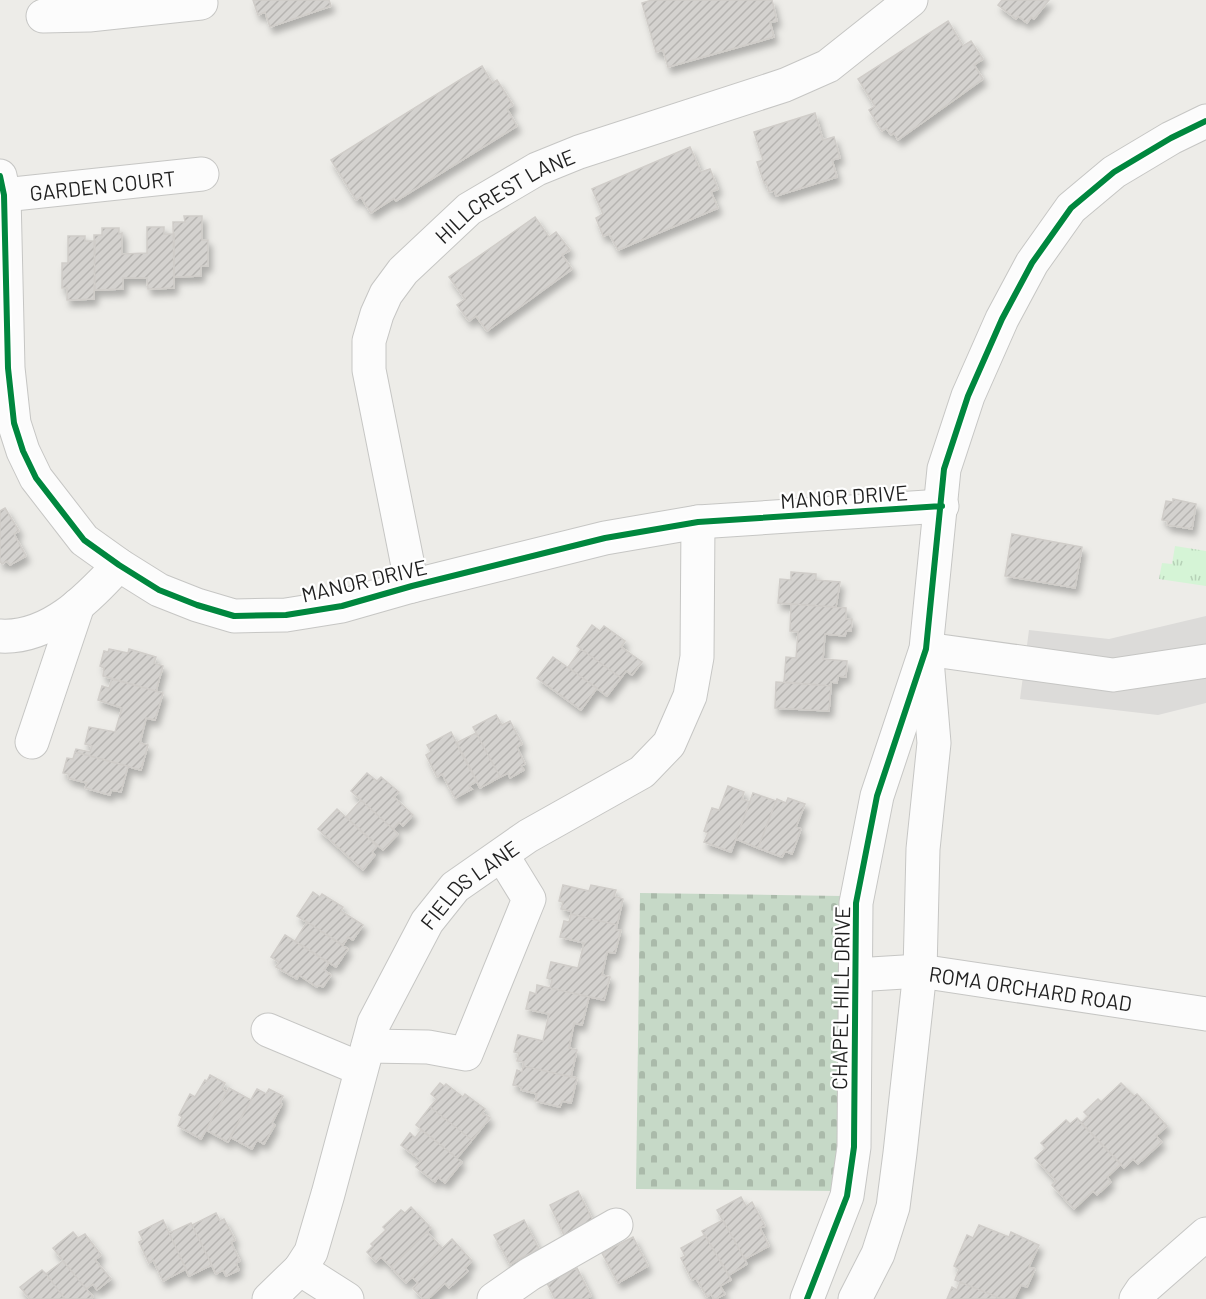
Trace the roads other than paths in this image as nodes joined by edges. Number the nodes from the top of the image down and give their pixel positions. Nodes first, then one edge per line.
1 (911, 0) edge
2 (201, 3) dead end
3 (89, 8) edge
4 (43, 16) dead end
5 (1206, 121) edge
6 (202, 174) dead end
7 (2, 185) edge
8 (2, 291) edge
9 (942, 506) junction
10 (698, 522) junction
11 (119, 565) junction
12 (412, 586) junction
13 (78, 605) junction
14 (0, 636) edge
15 (926, 649) junction
16 (1206, 661) edge
17 (32, 742) dead end
18 (502, 855) junction
19 (920, 971) junction
20 (855, 975) junction
21 (1206, 1014) edge
22 (268, 1030) dead end
23 (364, 1057) junction
24 (616, 1225) dead end
25 (1206, 1234) edge
26 (300, 1269) junction
27 (269, 1299) edge
28 (347, 1299) edge
29 (494, 1299) edge
30 (807, 1299) edge
31 (855, 1299) edge
32 (1136, 1299) edge

1 - 12 street, HILLCREST LANE
2 - 3 street
3 - 4 street
5 - 9 street, CHAPEL HILL DRIVE
6 - 7 street, GARDEN COURT
7 - 8 street, MANOR DRIVE
8 - 11 street, MANOR DRIVE
9 - 10 street, MANOR DRIVE
9 - 15 street, CHAPEL HILL DRIVE
10 - 12 street, MANOR DRIVE
10 - 18 street, FIELDS LANE
11 - 12 street, MANOR DRIVE
11 - 13 street
13 - 14 street
13 - 17 street
15 - 16 street
15 - 19 street, CHAPEL HILL DRIVE
15 - 20 street, CHAPEL HILL DRIVE
18 - 23 street, FIELDS LANE
18 - 23 street
19 - 20 street, ROMA ORCHARD ROAD
19 - 21 street, ROMA ORCHARD ROAD
19 - 31 street, CHAPEL HILL DRIVE
20 - 30 street, CHAPEL HILL DRIVE
22 - 23 street
23 - 26 street, FIELDS LANE
24 - 29 street
25 - 32 street
26 - 27 street, FIELDS LANE
26 - 28 street

